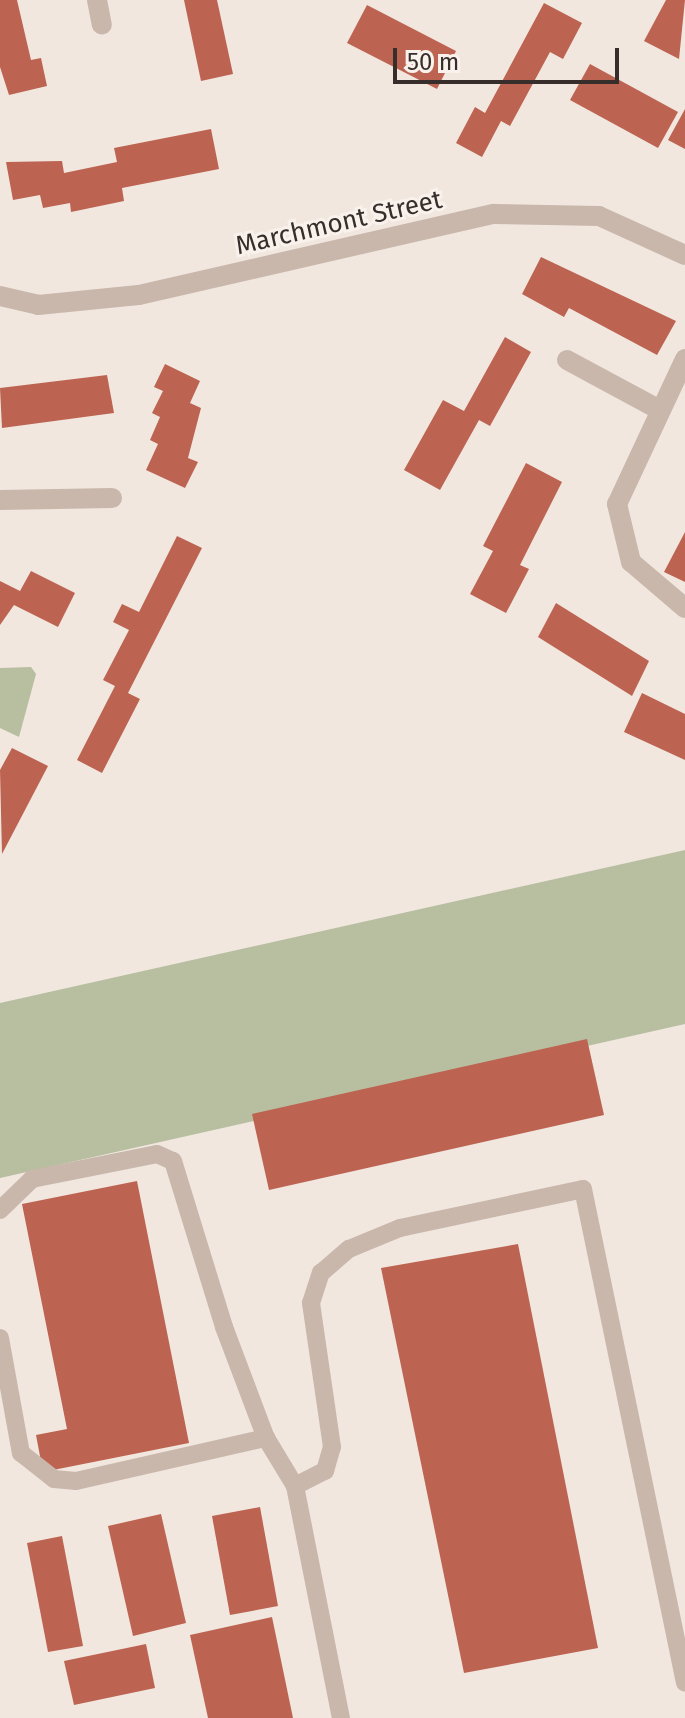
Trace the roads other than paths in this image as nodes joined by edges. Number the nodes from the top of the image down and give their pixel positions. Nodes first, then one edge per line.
1 (97, 0) edge
2 (102, 25) dead end
3 (685, 255) edge
4 (0, 296) edge
5 (685, 359) edge
6 (567, 360) dead end
7 (658, 409) junction
8 (112, 498) dead end
9 (0, 500) edge
10 (685, 608) edge
11 (0, 1210) edge
12 (0, 1338) edge
13 (266, 1438) junction
14 (295, 1486) junction
15 (685, 1683) edge
16 (341, 1718) edge

1 - 2 street
3 - 4 street, Marchmont Street
5 - 7 street
6 - 7 street
7 - 10 street
8 - 9 street
11 - 13 lane
12 - 13 lane
13 - 14 lane
14 - 15 lane
14 - 16 lane

